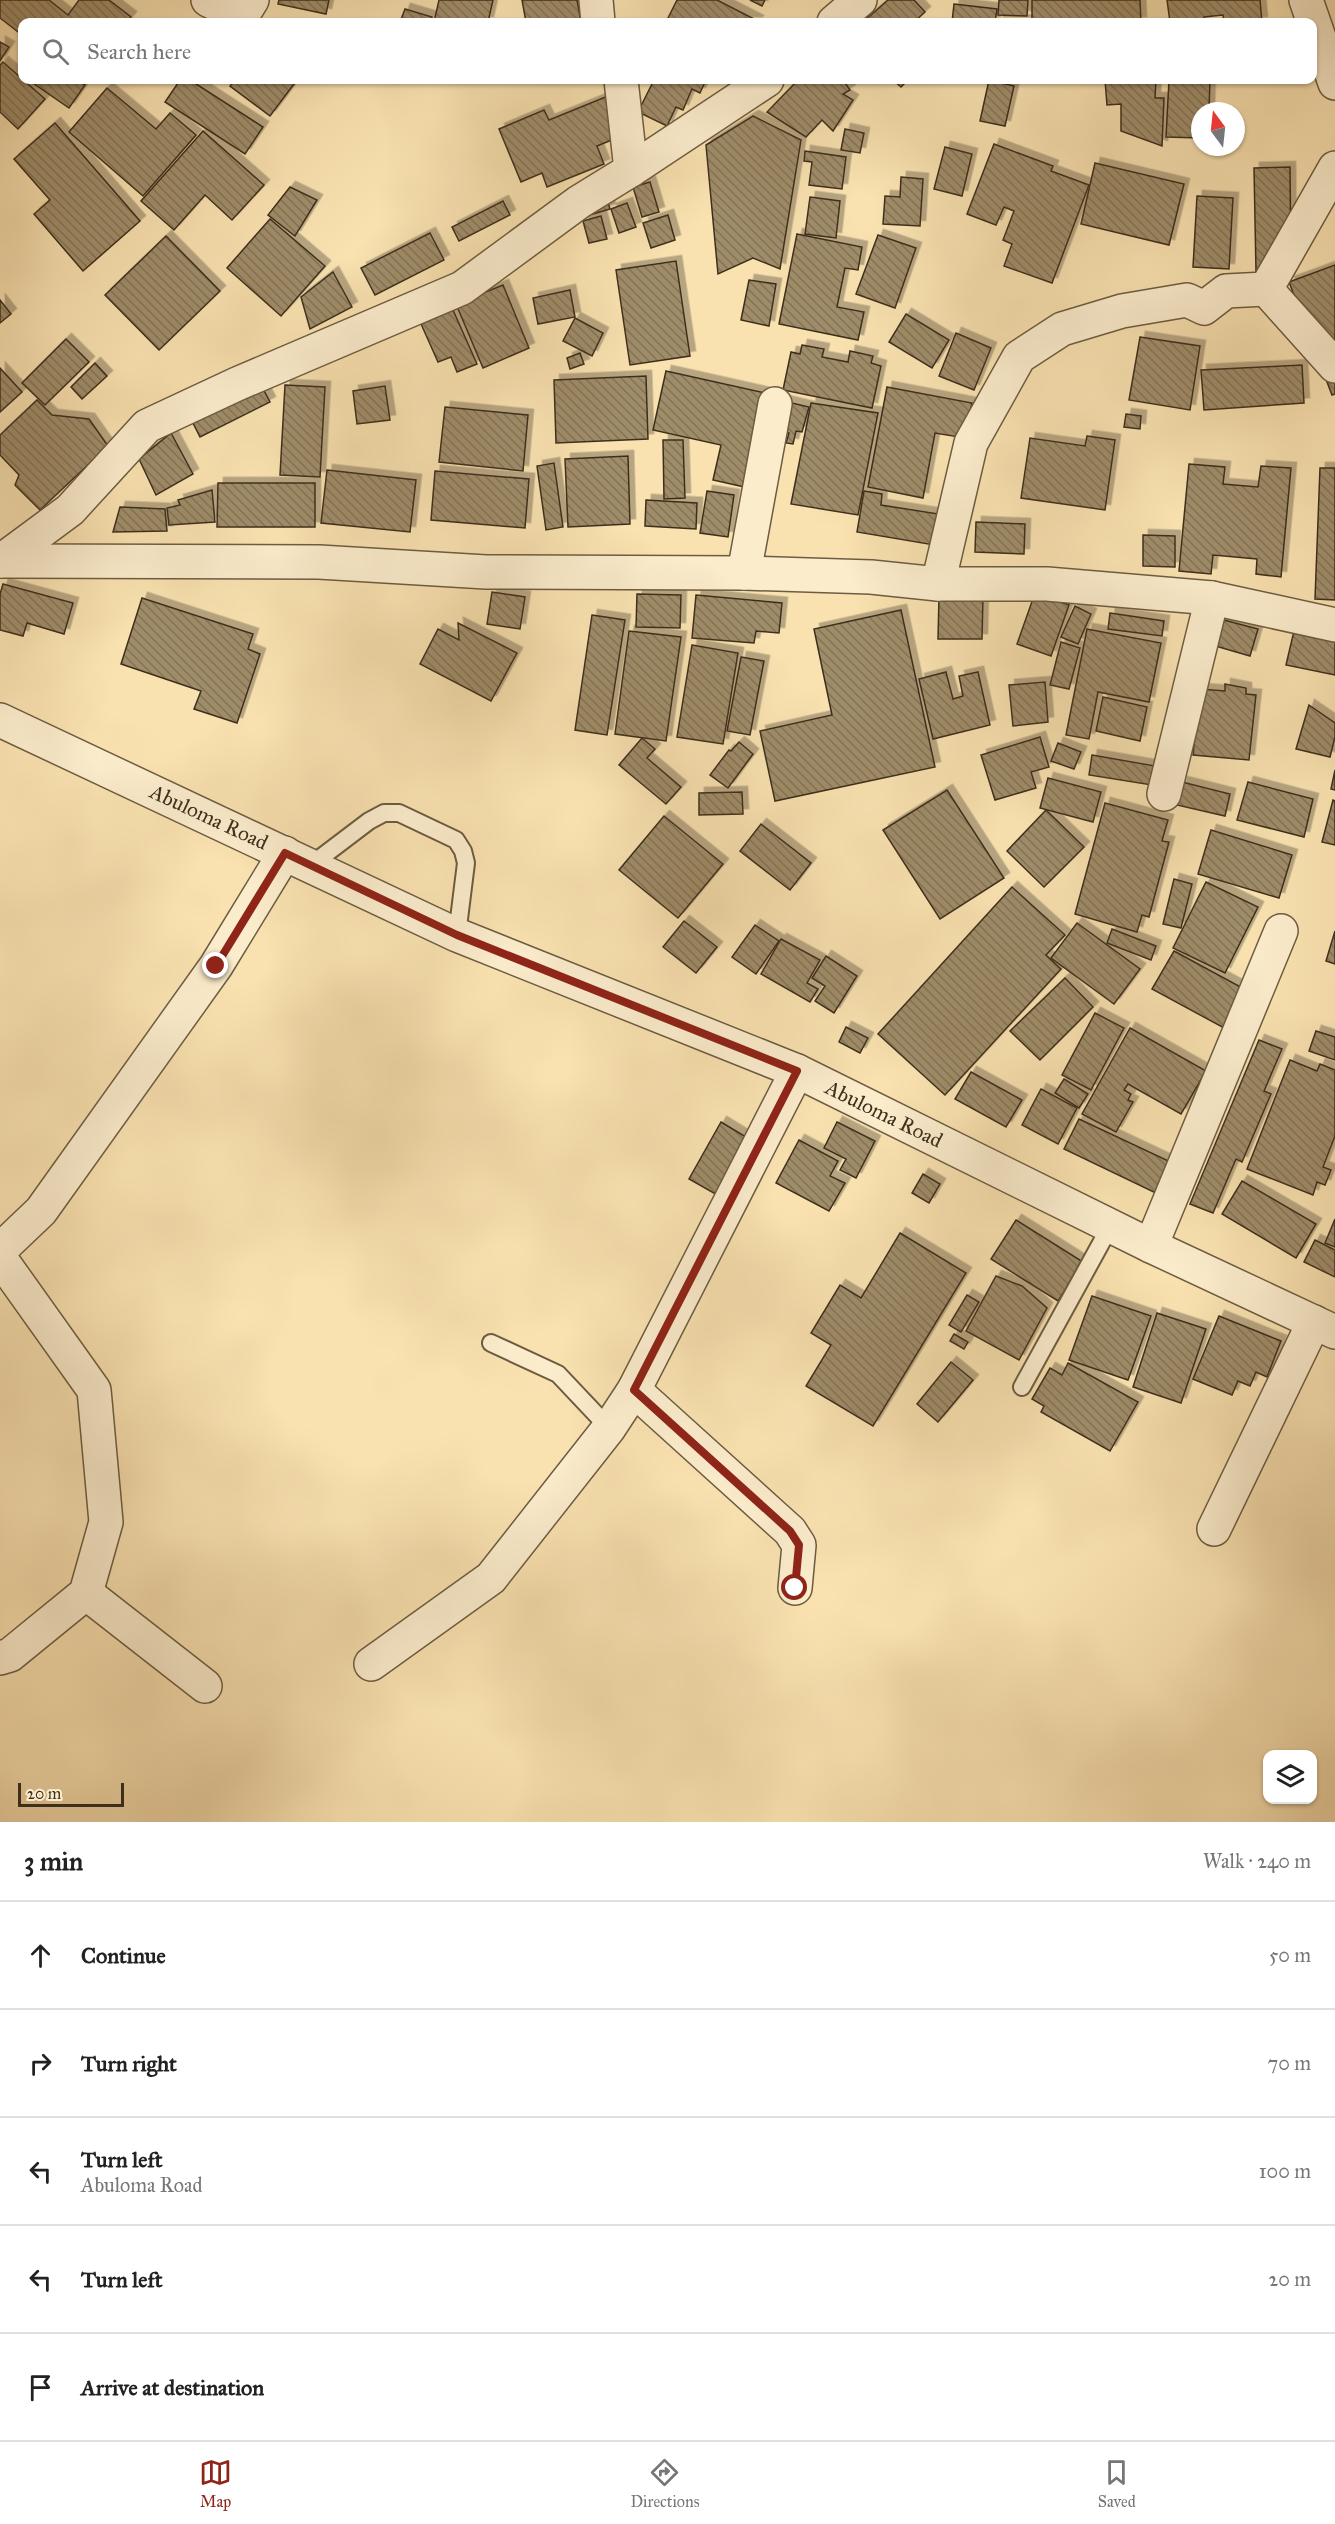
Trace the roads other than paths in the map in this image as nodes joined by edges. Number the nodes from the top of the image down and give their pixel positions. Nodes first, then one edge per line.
1 (208, 0) edge
2 (252, 0) edge
3 (596, 0) edge
4 (860, 0) edge
5 (1306, 0) edge
6 (598, 18) edge
7 (839, 18) edge
8 (1312, 18) edge
9 (1317, 31) edge
10 (1335, 83) edge
11 (621, 84) edge
12 (761, 84) edge
13 (1335, 168) edge
14 (631, 170) junction
15 (1266, 289) junction
16 (1335, 366) edge
17 (775, 404) dead end
18 (0, 561) edge
19 (744, 573) junction
20 (938, 584) junction
21 (1212, 598) junction
22 (1335, 625) edge
23 (0, 720) edge
24 (1164, 794) dead end
25 (298, 859) junction
26 (1281, 932) dead end
27 (457, 935) junction
28 (797, 1071) junction
29 (1111, 1225) junction
30 (1151, 1246) junction
31 (0, 1250) edge
32 (0, 1258) edge
33 (1325, 1327) edge
34 (491, 1343) dead end
35 (1022, 1387) dead end
36 (634, 1390) junction
37 (609, 1428) junction
38 (1214, 1529) dead end
39 (795, 1588) dead end
40 (86, 1593) junction
41 (0, 1658) edge
42 (371, 1664) dead end
43 (205, 1686) dead end

1 - 2 street
3 - 6 street
4 - 7 street
5 - 8 street
9 - 10 street
11 - 14 street
12 - 14 street
13 - 15 street
14 - 18 street
15 - 16 street
15 - 20 street
17 - 19 street
18 - 19 street
19 - 20 street
20 - 21 street
21 - 22 street
21 - 24 street
23 - 25 street, Abuloma Road
25 - 27 street, Abuloma Road
25 - 27 lane
25 - 31 street
26 - 30 street
27 - 28 street, Abuloma Road
28 - 29 street, Abuloma Road
28 - 36 street
29 - 30 street, Abuloma Road
29 - 35 lane
30 - 33 street, Abuloma Road
32 - 40 street
33 - 38 street
34 - 37 lane
36 - 37 street
36 - 39 street
37 - 42 street
40 - 41 street
40 - 43 street

